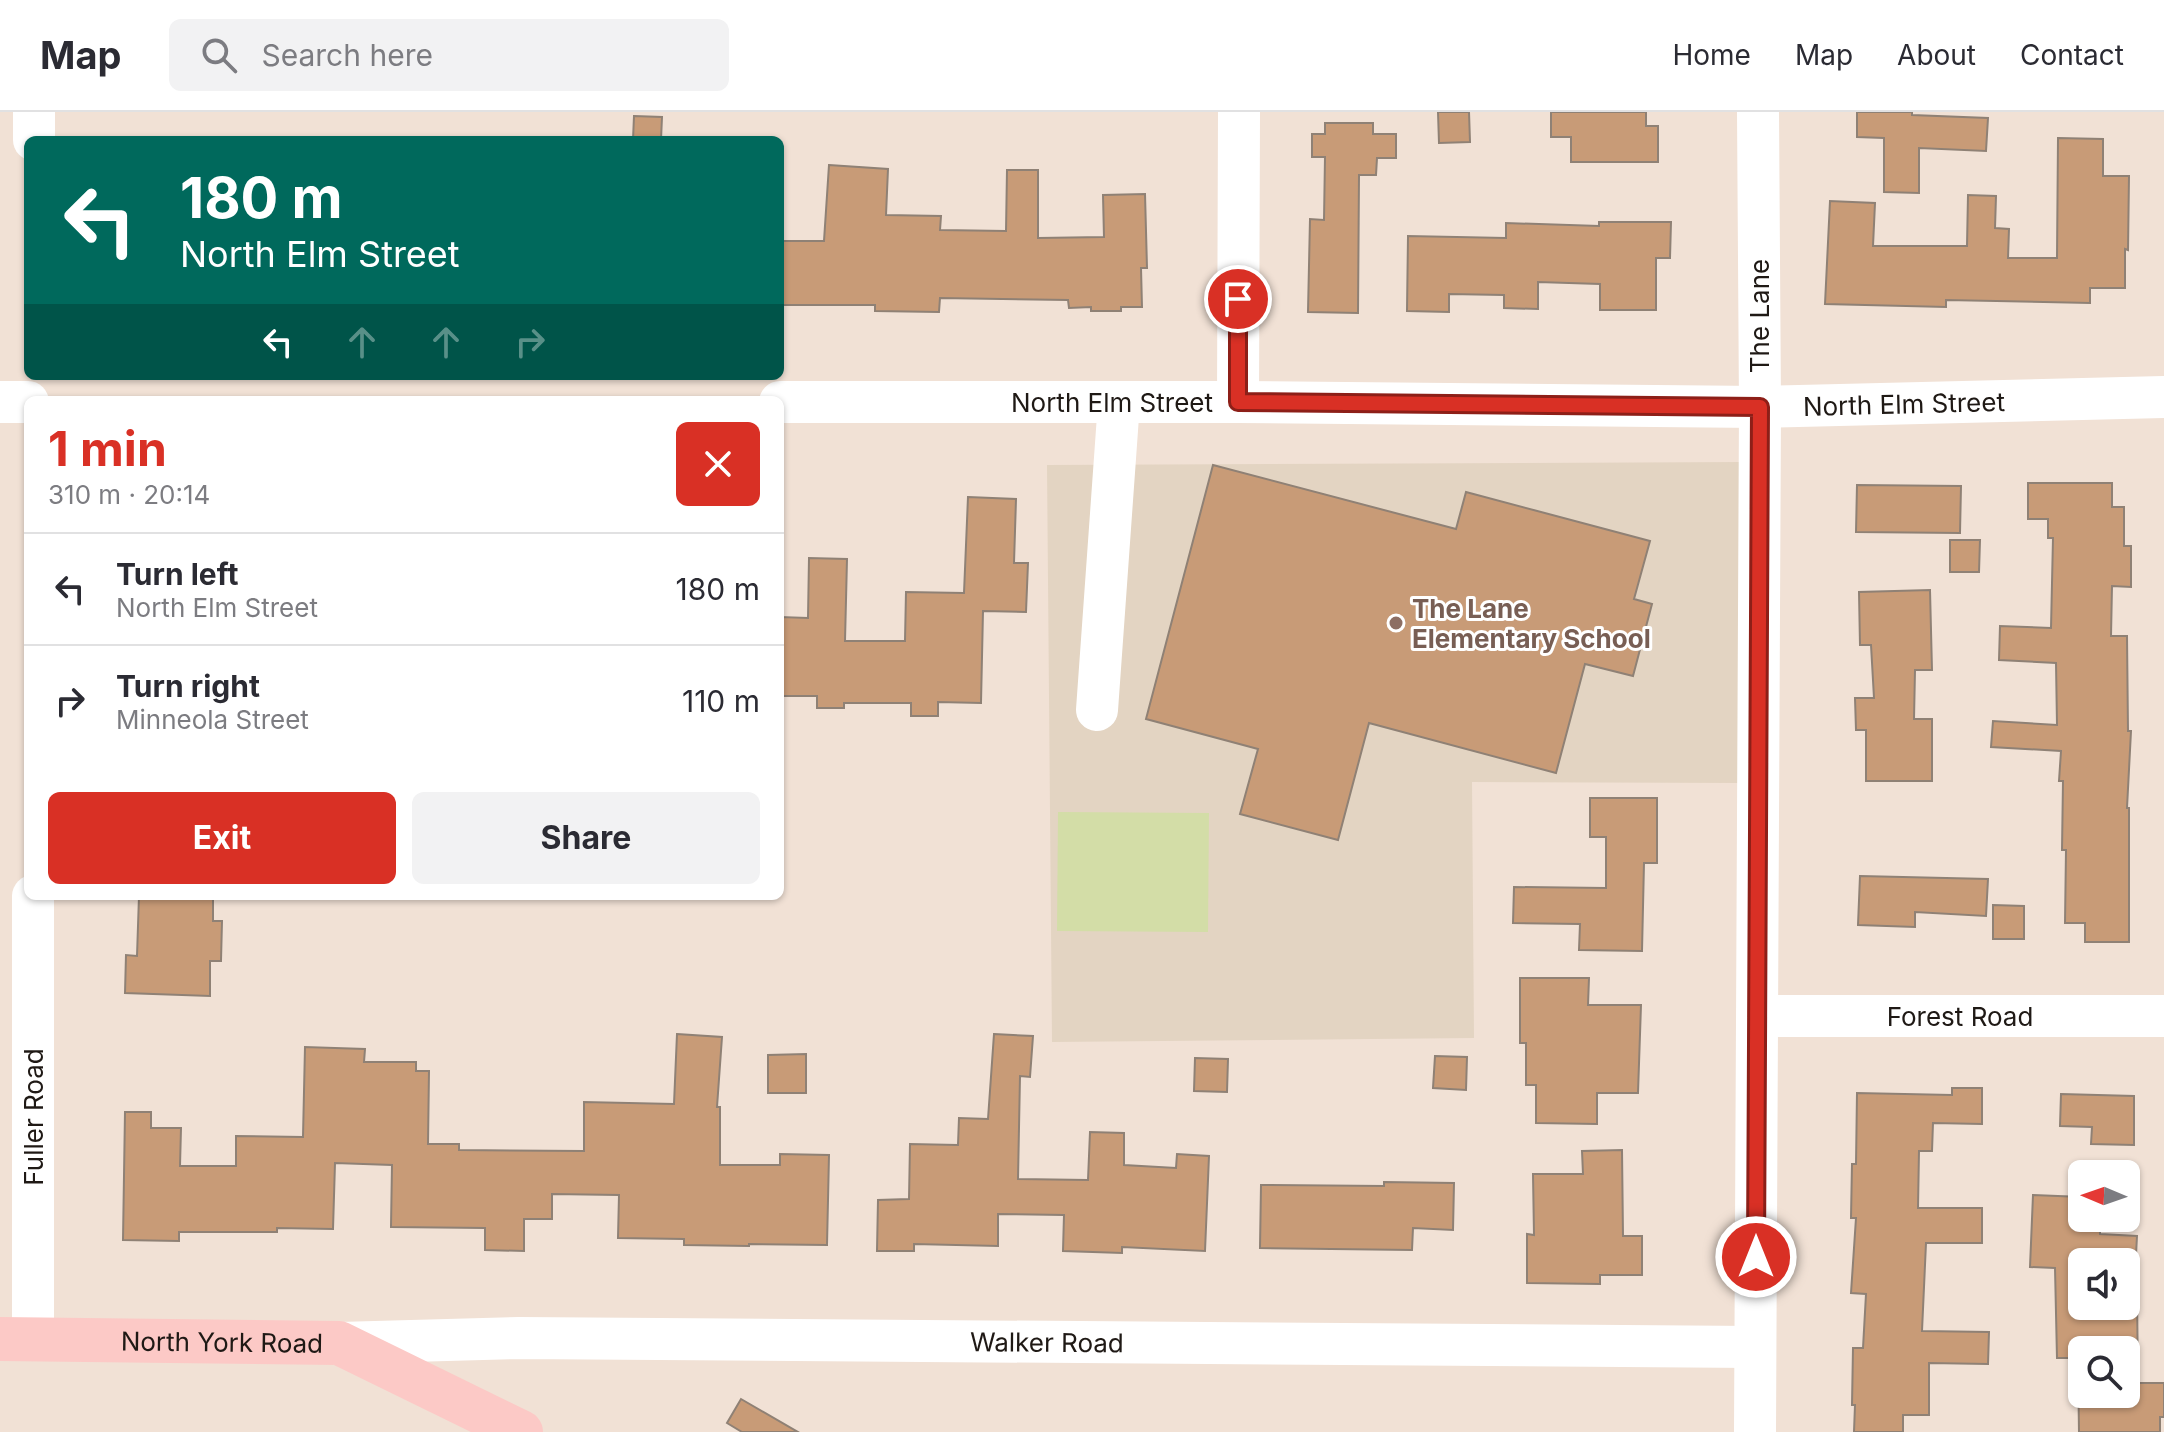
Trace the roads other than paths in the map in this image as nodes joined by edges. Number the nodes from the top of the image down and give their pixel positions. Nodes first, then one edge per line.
1 (34, 112) edge
2 (1239, 112) edge
3 (1758, 112) edge
4 (34, 136) edge
5 (2164, 397) edge
6 (24, 401) edge
7 (0, 402) edge
8 (784, 402) edge
9 (1119, 402) junction
10 (1238, 402) junction
11 (1760, 407) junction
12 (1097, 710) dead end
13 (33, 900) edge
14 (1758, 1016) junction
15 (2164, 1016) edge
16 (16, 1339) edge
17 (339, 1343) junction
18 (1755, 1347) junction
19 (521, 1432) edge
20 (1755, 1432) edge

1 - 4 street
2 - 10 street
3 - 11 street, The Lane
5 - 11 street, North Elm Street
6 - 7 street
8 - 9 street, North Elm Street
9 - 10 street, North Elm Street
9 - 12 street
10 - 11 street, North Elm Street
11 - 14 street, The Lane
13 - 16 street, Fuller Road
14 - 15 street, Forest Road
14 - 18 street, The Lane
16 - 17 main road, North York Road
17 - 18 street, Walker Road
17 - 19 main road, North York Road
18 - 20 street, The Lane

